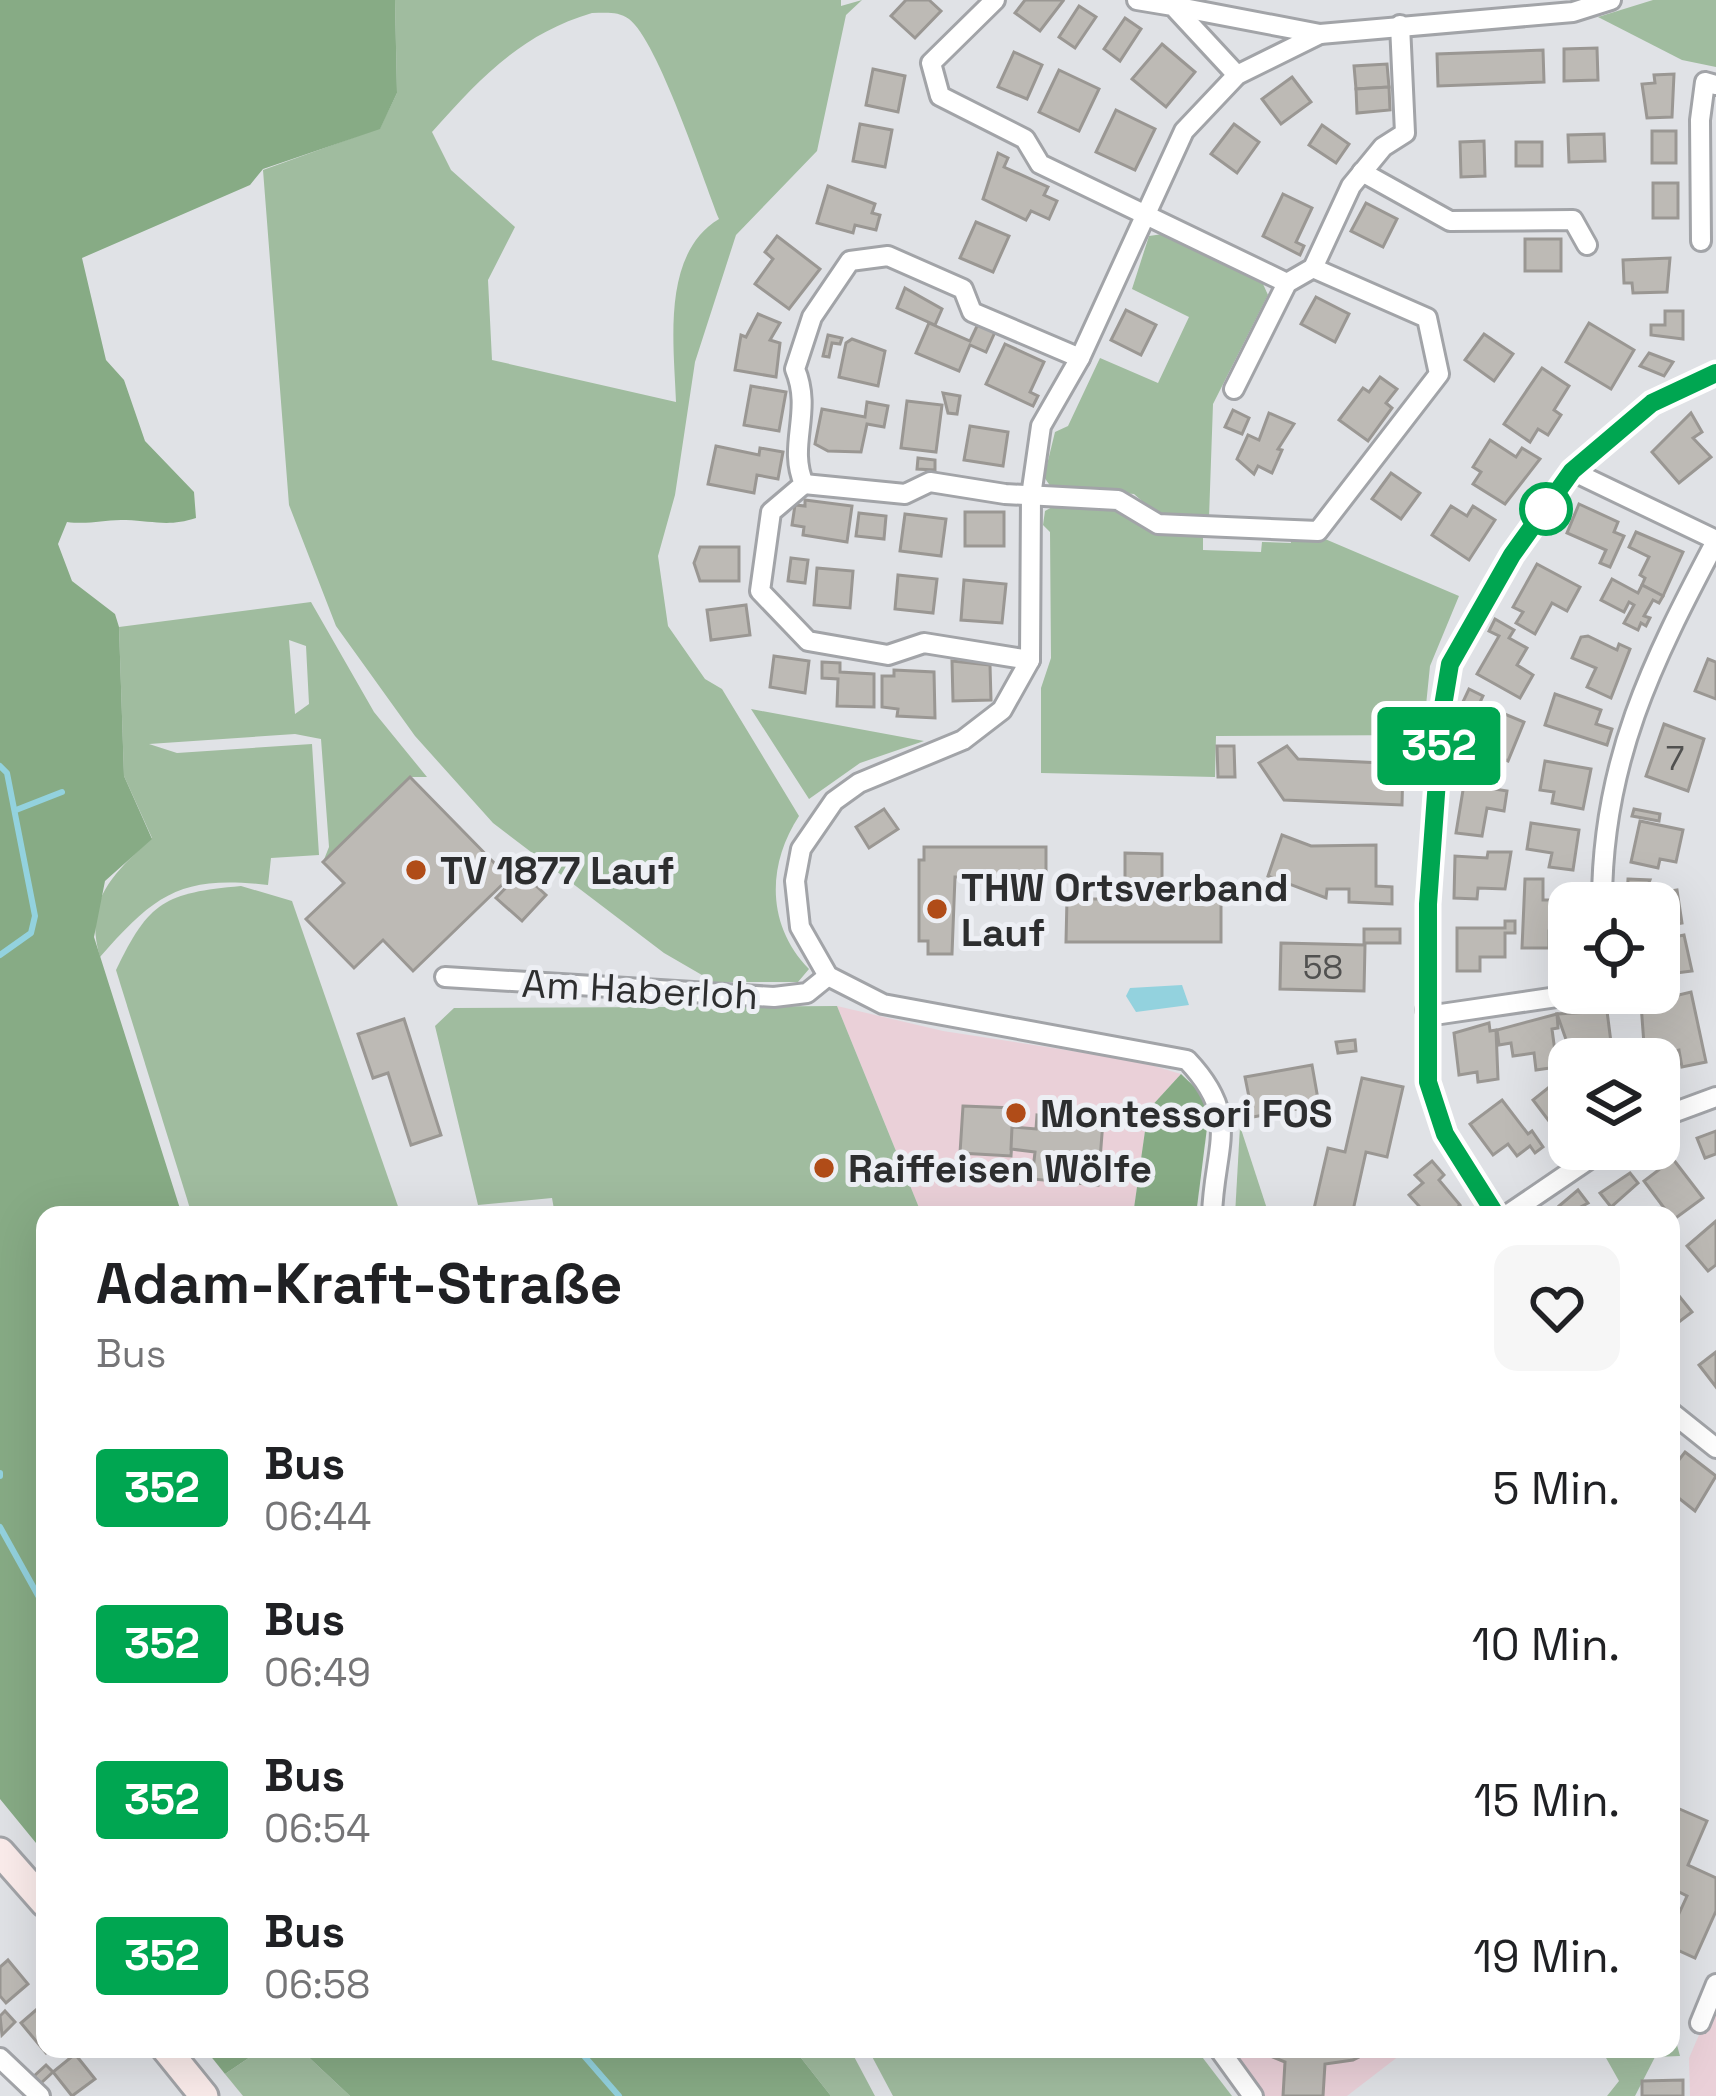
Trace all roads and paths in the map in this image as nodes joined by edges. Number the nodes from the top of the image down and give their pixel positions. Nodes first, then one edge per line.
1 (995, 0) edge
2 (1137, 0) edge
3 (1612, 0) edge
4 (1173, 6) junction
5 (1570, 6) edge
6 (1400, 25) junction
7 (1320, 34) junction
8 (1237, 75) junction
9 (1716, 85) edge
10 (1362, 172) junction
11 (1144, 216) junction
12 (1701, 241) dead end
13 (1587, 245) dead end
14 (1313, 268) junction
15 (1287, 283) junction
16 (1080, 358) junction
17 (1716, 373) edge
18 (1234, 389) dead end
19 (1572, 471) junction
20 (804, 484) junction
21 (1030, 496) junction
22 (1716, 540) edge
23 (1030, 660) junction
24 (1602, 882) edge
25 (828, 976) junction
26 (445, 977) dead end
27 (1548, 998) edge
28 (1426, 1010) junction
29 (1716, 1097) edge
30 (1680, 1110) edge
31 (1573, 1170) edge
32 (1213, 1206) edge
33 (1491, 1206) edge
34 (1520, 1206) edge
35 (1680, 1419) edge
36 (1716, 1448) edge
37 (0, 1852) edge
38 (36, 1893) edge
39 (1716, 1984) edge
40 (1700, 2024) dead end
41 (0, 2058) edge
42 (173, 2058) edge
43 (1226, 2058) edge
44 (40, 2096) edge
45 (203, 2096) edge
46 (1253, 2096) edge

1 - 11 street
2 - 4 street
3 - 5 street
4 - 7 street
4 - 8 street
5 - 6 street
6 - 7 street
6 - 10 street
7 - 8 street
8 - 11 street
9 - 12 street
10 - 13 street
10 - 14 street
11 - 15 street
11 - 16 street
14 - 15 street
14 - 21 street
15 - 18 street
16 - 20 street
16 - 21 street
17 - 19 street
19 - 22 street
19 - 28 street
20 - 21 street
20 - 23 street
21 - 23 street
22 - 24 street
23 - 25 street
25 - 26 street, Am Haberloh
25 - 32 street
27 - 28 street
28 - 33 street
29 - 30 street
31 - 34 street
35 - 36 street
37 - 38 main road
39 - 40 street
41 - 44 street
42 - 45 main road
43 - 46 street

